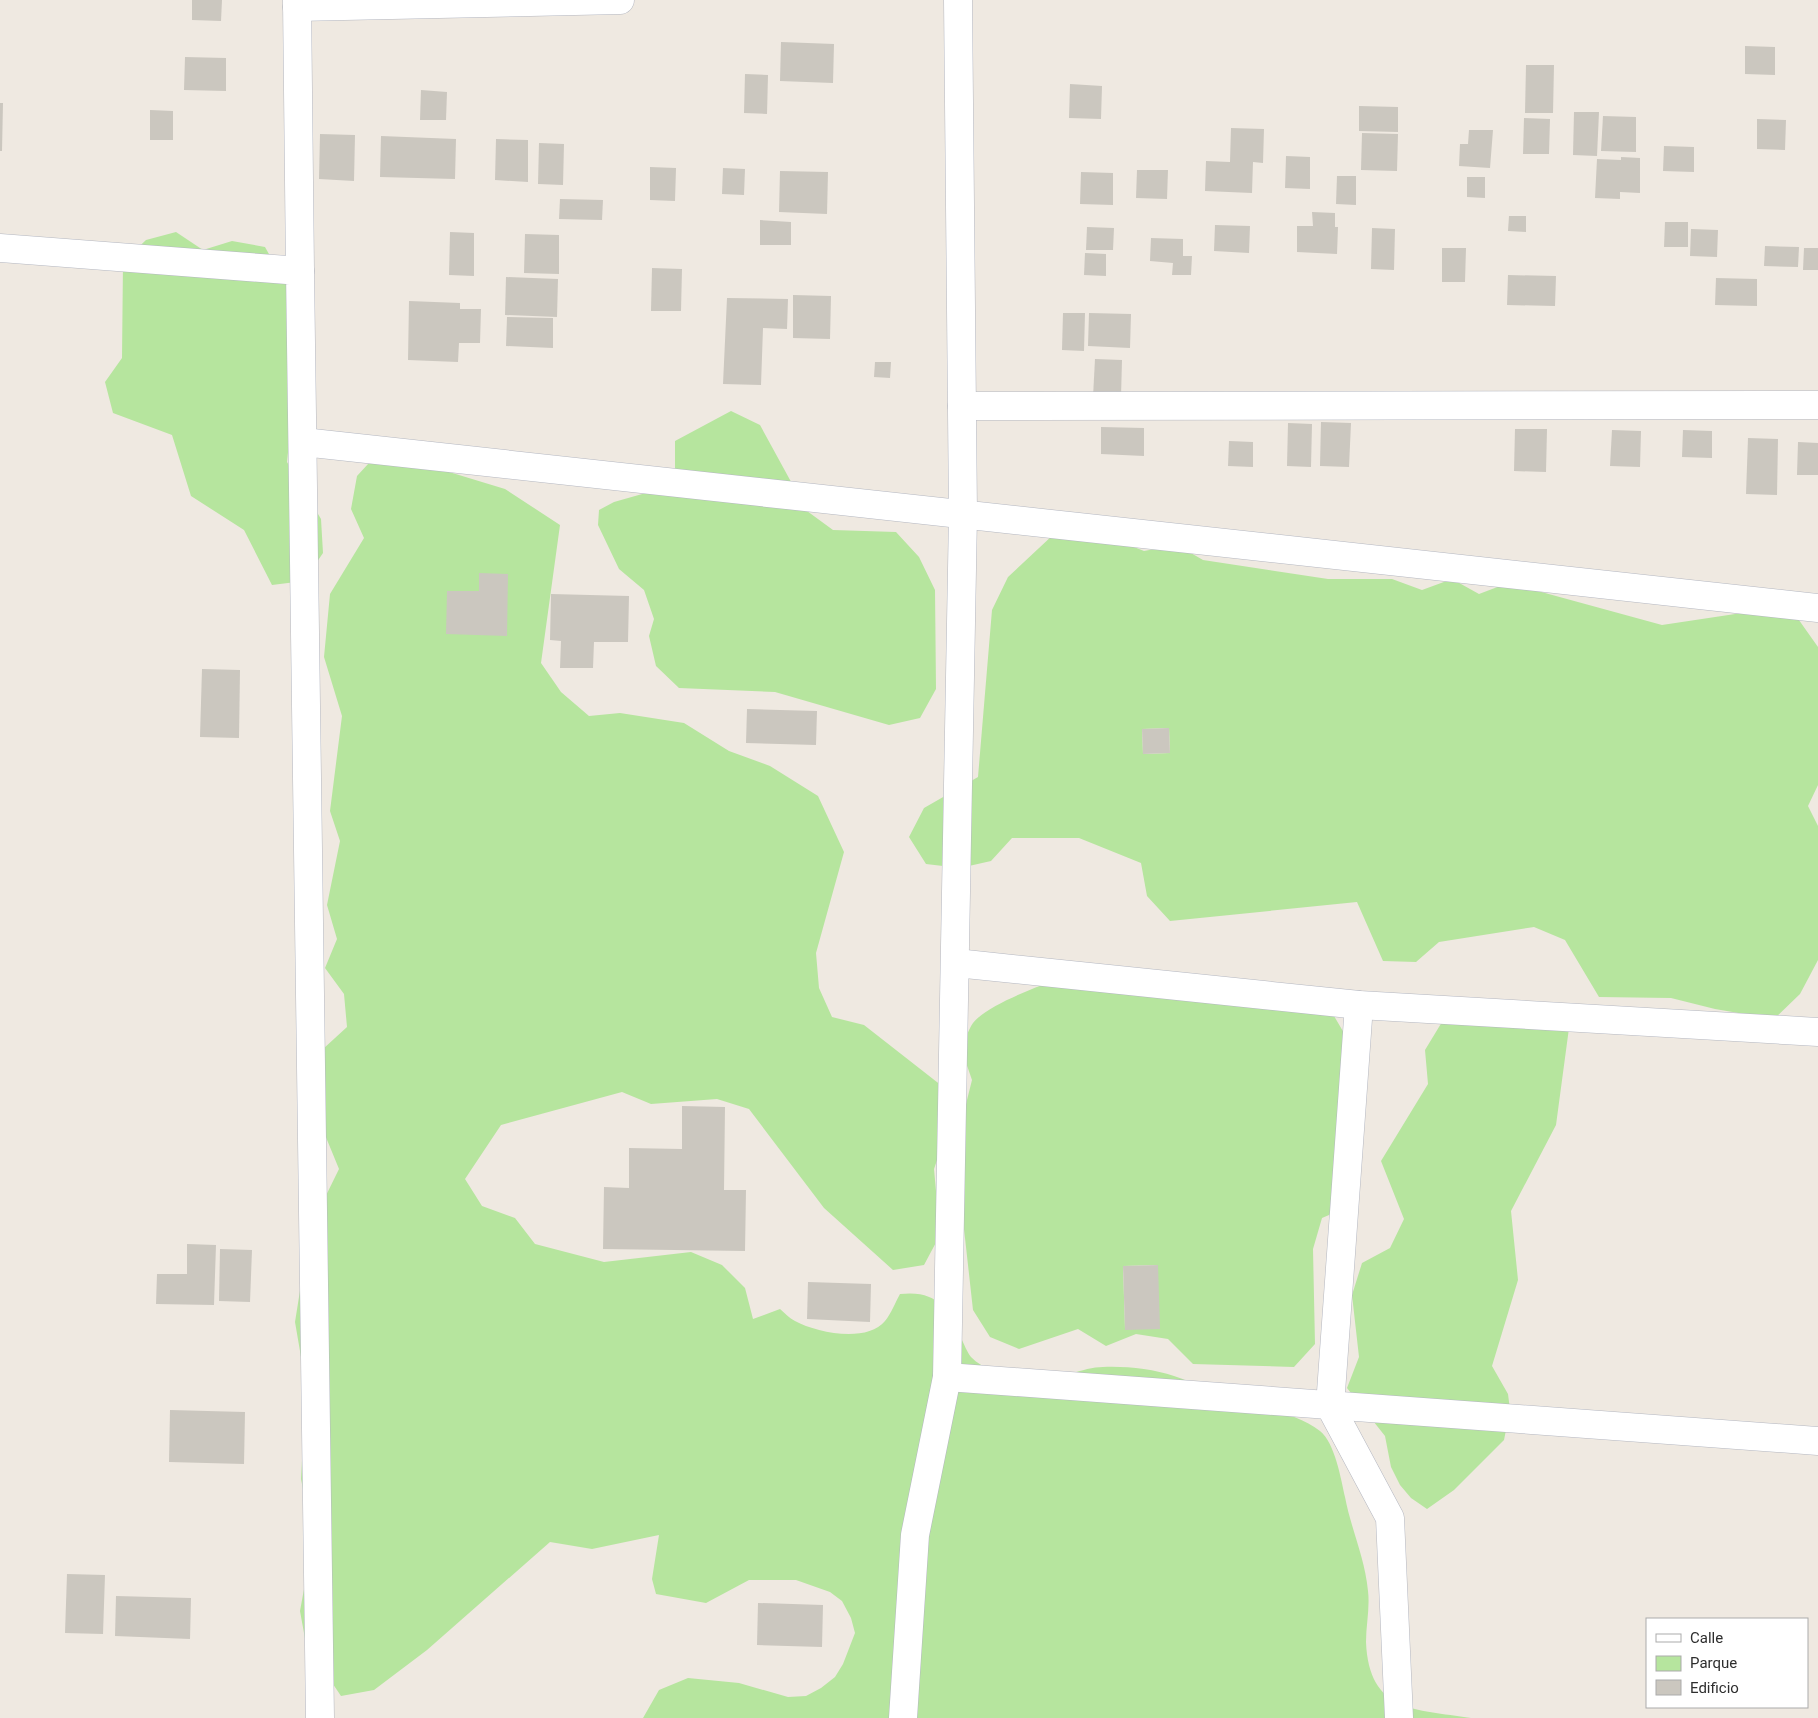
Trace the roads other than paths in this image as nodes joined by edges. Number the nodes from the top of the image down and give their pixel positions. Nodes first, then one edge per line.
1 (620, 0) edge
2 (958, 0) edge
3 (297, 4) edge
4 (0, 248) edge
5 (300, 271) junction
6 (1818, 405) edge
7 (962, 406) junction
8 (303, 442) junction
9 (963, 515) junction
10 (1818, 608) edge
11 (956, 963) junction
12 (1359, 1005) junction
13 (1818, 1032) edge
14 (947, 1377) junction
15 (1330, 1406) junction
16 (1818, 1441) edge
17 (320, 1718) edge
18 (903, 1718) edge
19 (1399, 1718) edge

1 - 3 street
2 - 7 street
3 - 5 street
4 - 5 street
5 - 8 street
6 - 7 street
7 - 9 street
8 - 9 street
8 - 17 street
9 - 10 street
9 - 11 street
11 - 12 street
11 - 14 street
12 - 13 street
12 - 15 street
14 - 15 street
14 - 18 street
15 - 16 street
15 - 19 street

